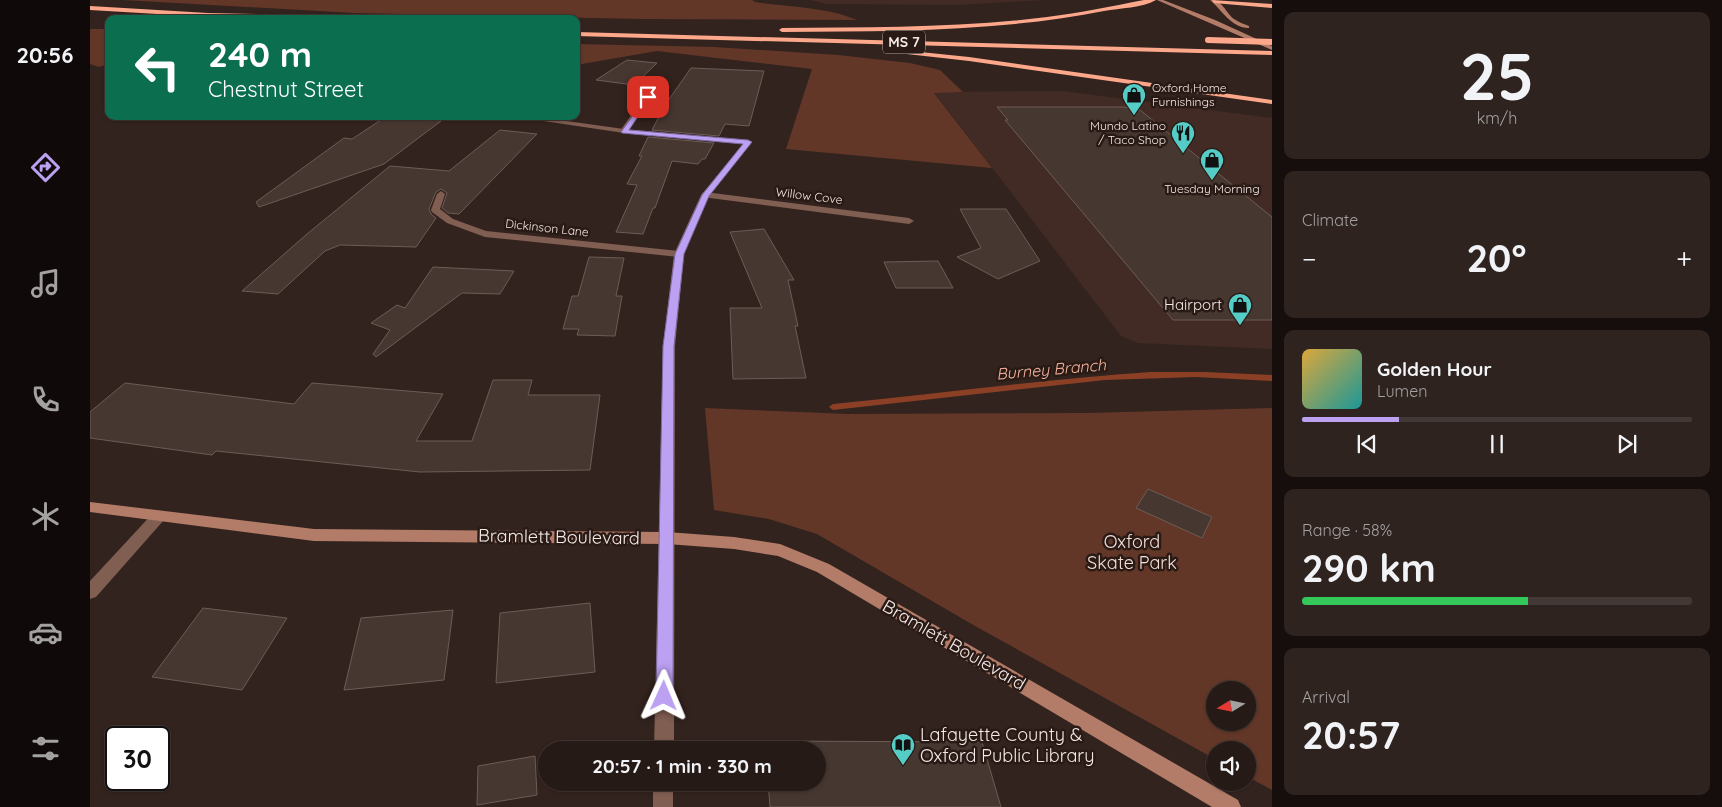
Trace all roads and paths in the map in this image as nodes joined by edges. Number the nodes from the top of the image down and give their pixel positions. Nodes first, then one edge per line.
1 (1153, 0) edge
2 (1159, 0) edge
3 (1213, 0) edge
4 (1272, 6) edge
5 (90, 8) edge
6 (208, 15) edge
7 (772, 30) dead end
8 (782, 30) junction
9 (1256, 32) dead end
10 (580, 34) edge
11 (960, 34) dead end
12 (1264, 35) dead end
13 (725, 38) junction
14 (1198, 40) dead end
15 (1272, 41) edge
16 (1272, 48) edge
17 (1272, 53) edge
18 (658, 82) dead end
19 (1272, 102) edge
20 (542, 120) edge
21 (624, 132) junction
22 (441, 194) dead end
23 (705, 195) junction
24 (910, 221) dead end
25 (679, 254) junction
26 (90, 507) edge
27 (159, 516) junction
28 (667, 538) junction
29 (90, 592) edge
30 (664, 741) edge
31 (663, 791) edge
32 (663, 807) edge
33 (1231, 807) edge

1 - 8 highway
2 - 16 street
3 - 4 highway
3 - 9 street
5 - 6 highway
7 - 8 highway, MS 7
8 - 11 highway, MS 7
10 - 13 highway, MS 7
12 - 15 street
13 - 17 highway, MS 7
13 - 19 highway
14 - 15 highway, bridge
18 - 21 street
20 - 21 street
21 - 23 street
22 - 25 street, Dickinson Lane
23 - 24 street, Willow Cove
23 - 25 street
25 - 28 street
26 - 27 street, Bramlett Boulevard
27 - 28 street, Bramlett Boulevard
27 - 29 street
28 - 30 street
28 - 33 street, Bramlett Boulevard
31 - 32 street

